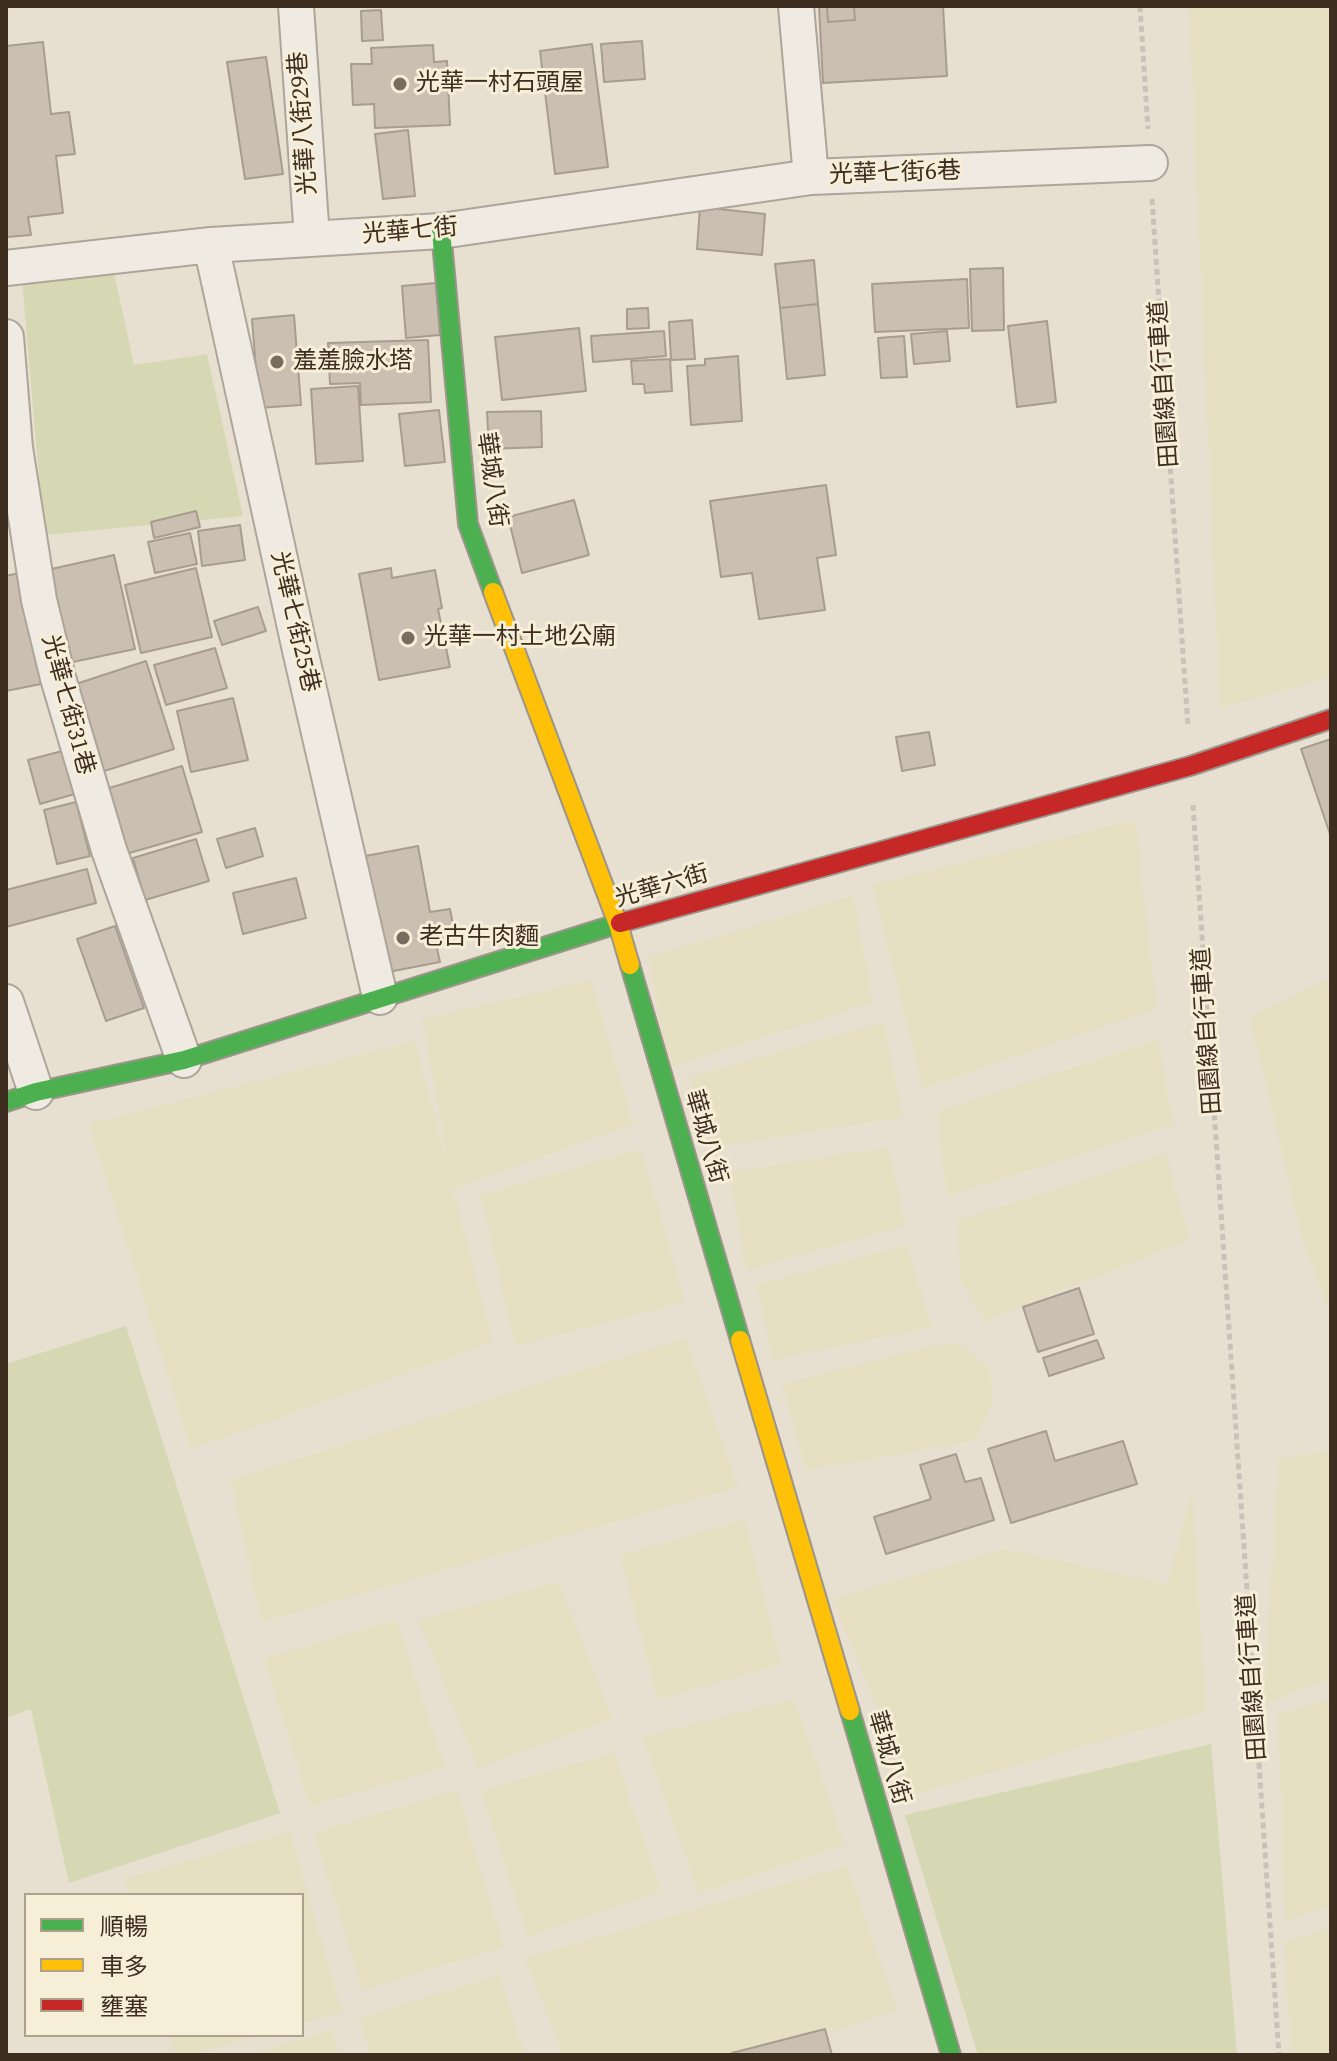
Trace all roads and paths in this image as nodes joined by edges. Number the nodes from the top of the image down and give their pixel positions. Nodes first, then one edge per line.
1 (296, 6) edge
2 (796, 6) edge
3 (1140, 6) edge
4 (1150, 163) junction
5 (811, 177) junction
6 (441, 231) junction
7 (312, 239) junction
8 (211, 245) junction
9 (6, 268) edge
10 (6, 337) edge
11 (1331, 719) edge
12 (1190, 766) junction
13 (618, 924) junction
14 (380, 997) junction
15 (6, 1002) edge
16 (184, 1060) junction
17 (21, 1097) edge
18 (951, 2055) edge
19 (1279, 2055) edge

1 - 7 street, 光華八街29巷
2 - 5 street, 光華七街6巷
3 - 4 path, 田園線自行車道
4 - 5 street, 光華七街6巷
4 - 12 path, 田園線自行車道
5 - 6 street, 光華七街
6 - 7 street, 光華七街
6 - 13 street, 華城八街
7 - 8 street, 光華七街
8 - 9 street, 光華七街
8 - 14 street, 光華七街25巷
10 - 16 street, 光華七街31巷
11 - 12 street, 光華六街
12 - 13 street, 光華六街
12 - 19 path, 田園線自行車道
13 - 14 street, 光華六街
13 - 18 street, 華城八街
14 - 16 street, 光華六街
15 - 17 street
16 - 17 street, 光華六街

